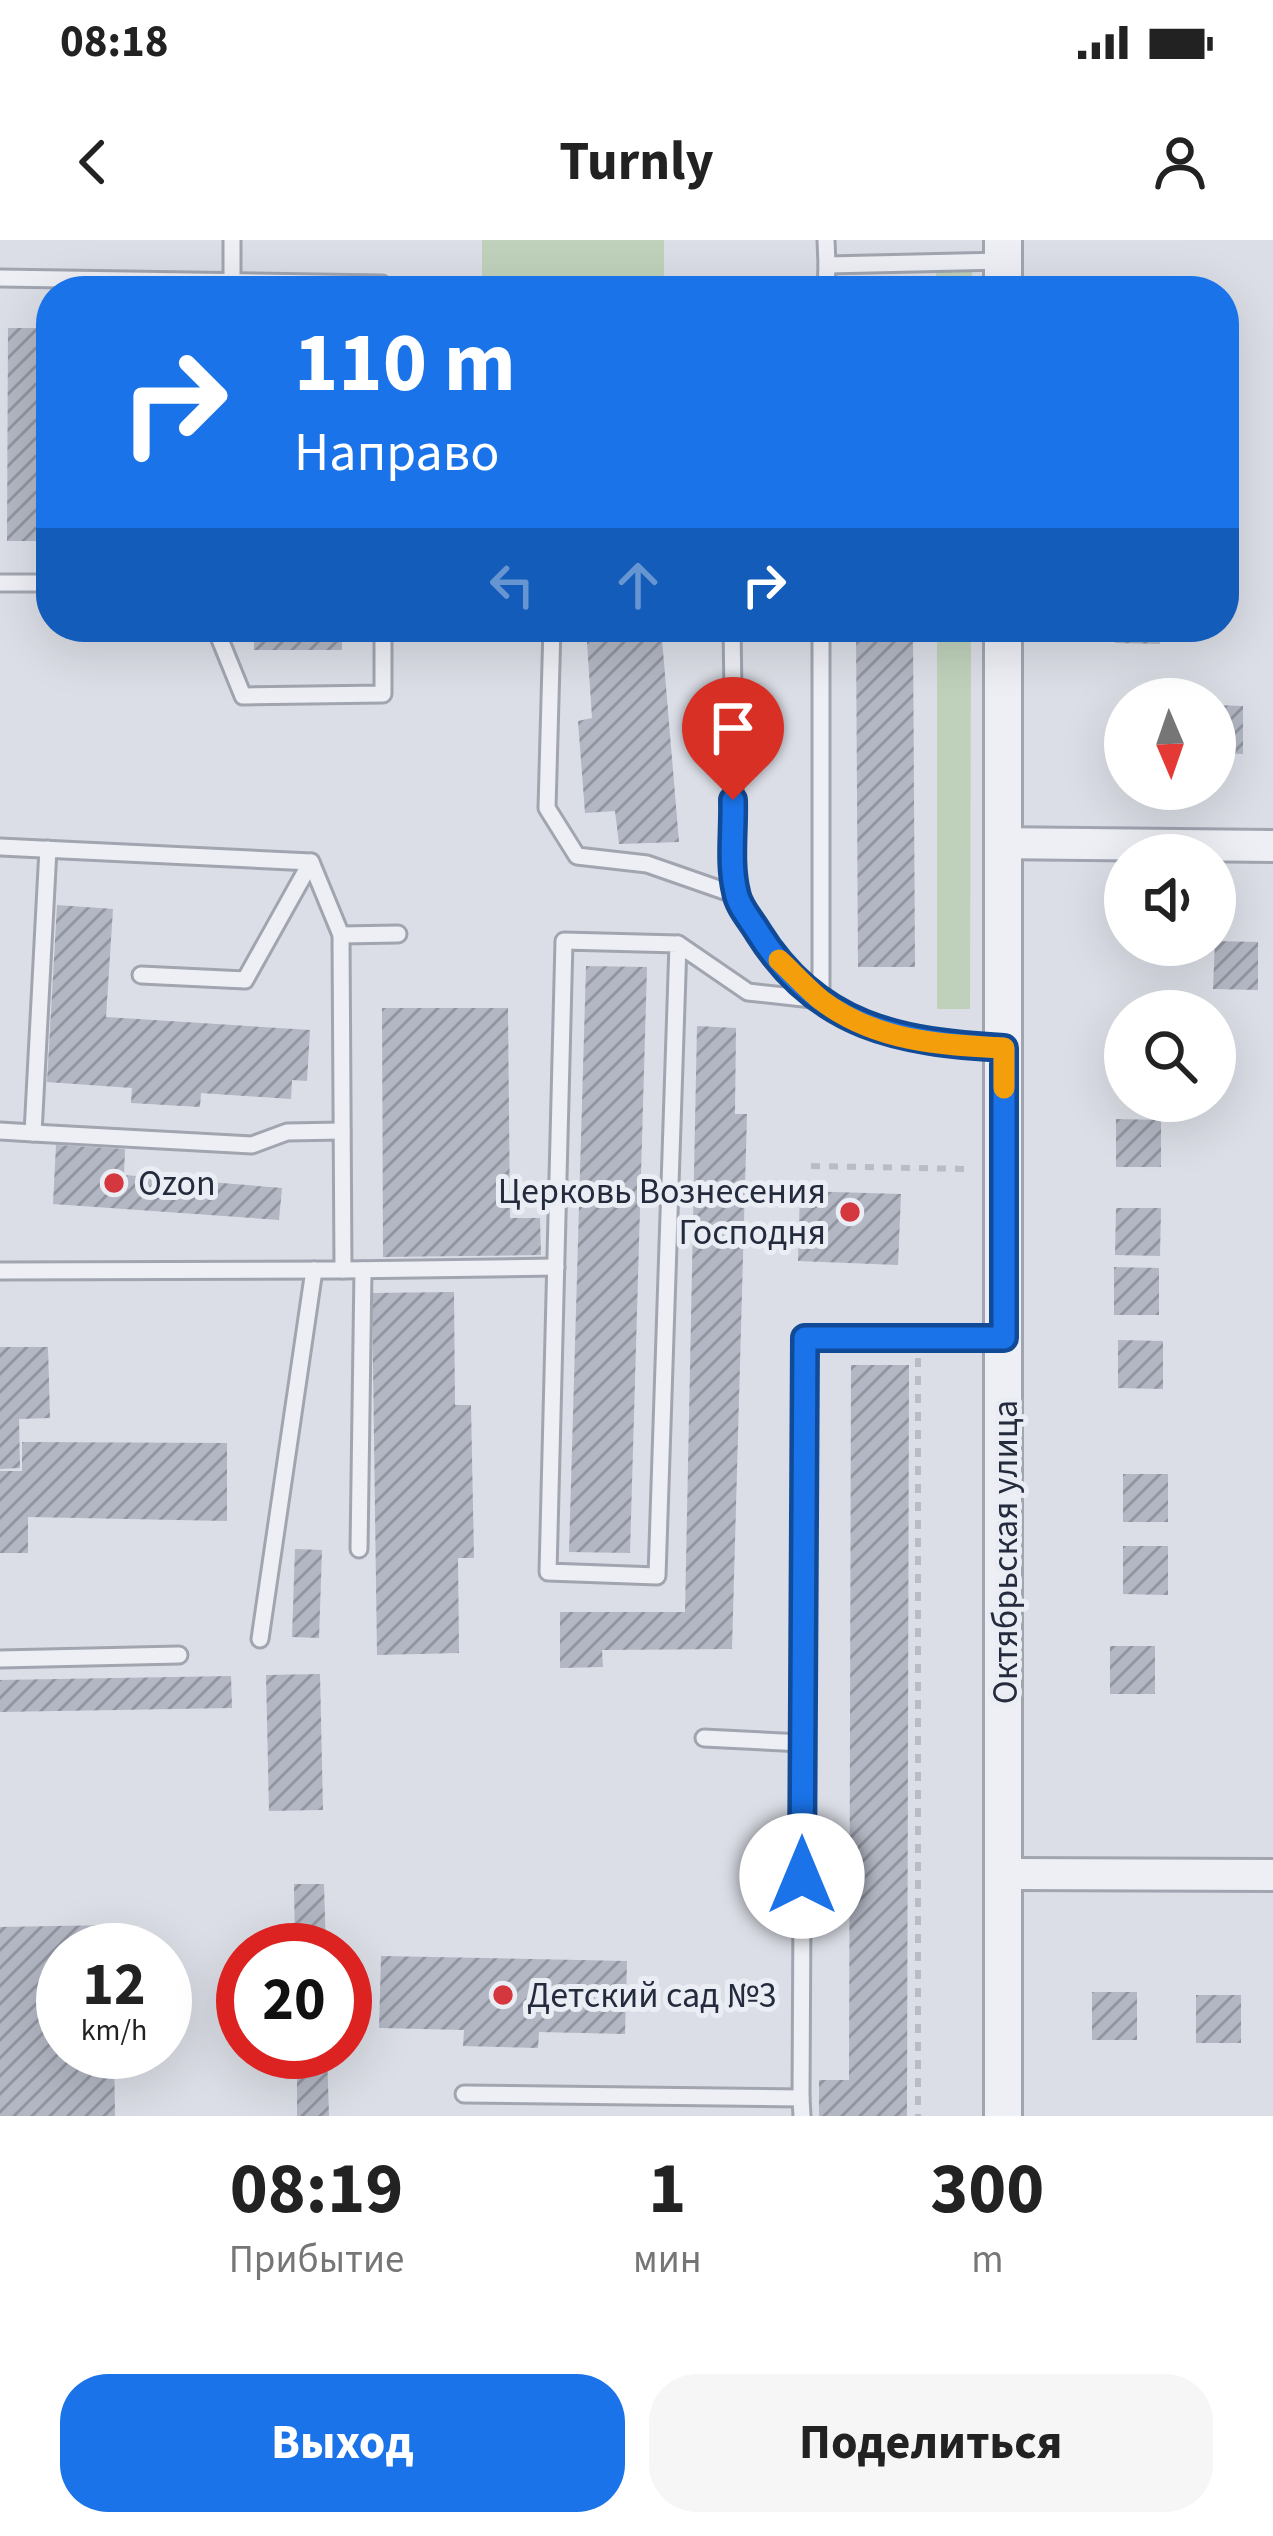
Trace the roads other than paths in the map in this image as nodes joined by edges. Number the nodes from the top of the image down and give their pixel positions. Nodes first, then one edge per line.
1 (232, 240) edge
2 (826, 240) edge
3 (1003, 264) edge
4 (826, 265) junction
5 (232, 276) edge
6 (826, 276) edge
7 (0, 278) edge
8 (36, 279) edge
9 (0, 583) edge
10 (36, 583) edge
11 (221, 642) edge
12 (382, 642) edge
13 (552, 642) edge
14 (732, 642) edge
15 (820, 642) edge
16 (1003, 642) edge
17 (1004, 843) junction
18 (1273, 846) edge
19 (0, 847) edge
20 (48, 849) junction
21 (311, 862) junction
22 (736, 895) junction
23 (341, 934) junction
24 (398, 934) dead end
25 (678, 944) junction
26 (141, 975) dead end
27 (821, 1000) junction
28 (1004, 1048) junction
29 (0, 1131) edge
30 (342, 1131) junction
31 (33, 1133) junction
32 (556, 1268) junction
33 (314, 1270) junction
34 (344, 1270) junction
35 (363, 1270) junction
36 (0, 1271) edge
37 (1004, 1338) junction
38 (359, 1549) dead end
39 (260, 1639) dead end
40 (179, 1655) dead end
41 (0, 1659) edge
42 (704, 1738) dead end
43 (802, 1743) junction
44 (1006, 1874) junction
45 (1273, 1875) edge
46 (464, 2094) dead end
47 (802, 2107) edge
48 (1004, 2116) edge

1 - 5 lane
2 - 4 lane
3 - 4 lane
4 - 6 lane
7 - 8 lane
9 - 10 lane
11 - 12 lane
13 - 22 lane
14 - 22 lane
15 - 27 lane
16 - 17 street, Октябрьская улица
17 - 18 street
17 - 28 street, Октябрьская улица
19 - 20 lane
20 - 21 lane
20 - 31 lane
21 - 23 lane
21 - 26 lane
22 - 27 lane
23 - 24 lane
23 - 30 lane
25 - 27 lane
25 - 32 lane
25 - 32 lane
27 - 28 lane
28 - 37 street, Октябрьская улица
29 - 31 lane
30 - 31 lane
30 - 34 lane
32 - 35 lane
33 - 34 lane
33 - 36 lane
33 - 39 lane
34 - 35 lane
35 - 38 lane
37 - 43 lane
37 - 44 street, Октябрьская улица
40 - 41 lane
42 - 43 lane
43 - 47 lane
44 - 45 street
44 - 48 street, Октябрьская улица
46 - 47 lane

